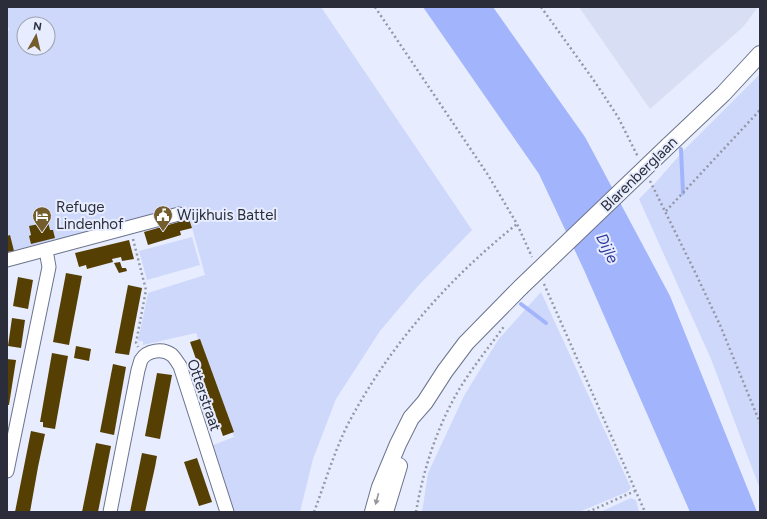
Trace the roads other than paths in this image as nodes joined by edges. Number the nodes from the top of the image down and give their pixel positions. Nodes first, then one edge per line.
1 (760, 54) edge
2 (179, 214) dead end
3 (46, 250) junction
4 (7, 260) edge
5 (425, 402) junction
6 (7, 471) edge
7 (110, 512) edge
8 (227, 512) edge
9 (373, 512) edge
10 (385, 512) edge

1 - 5 street, Blarenberglaan, bridge
2 - 3 street
3 - 4 street
3 - 6 street
5 -> 9 street, Blarenberglaan
5 - 10 street, Blarenberglaan
7 - 8 street, Otterstraat

